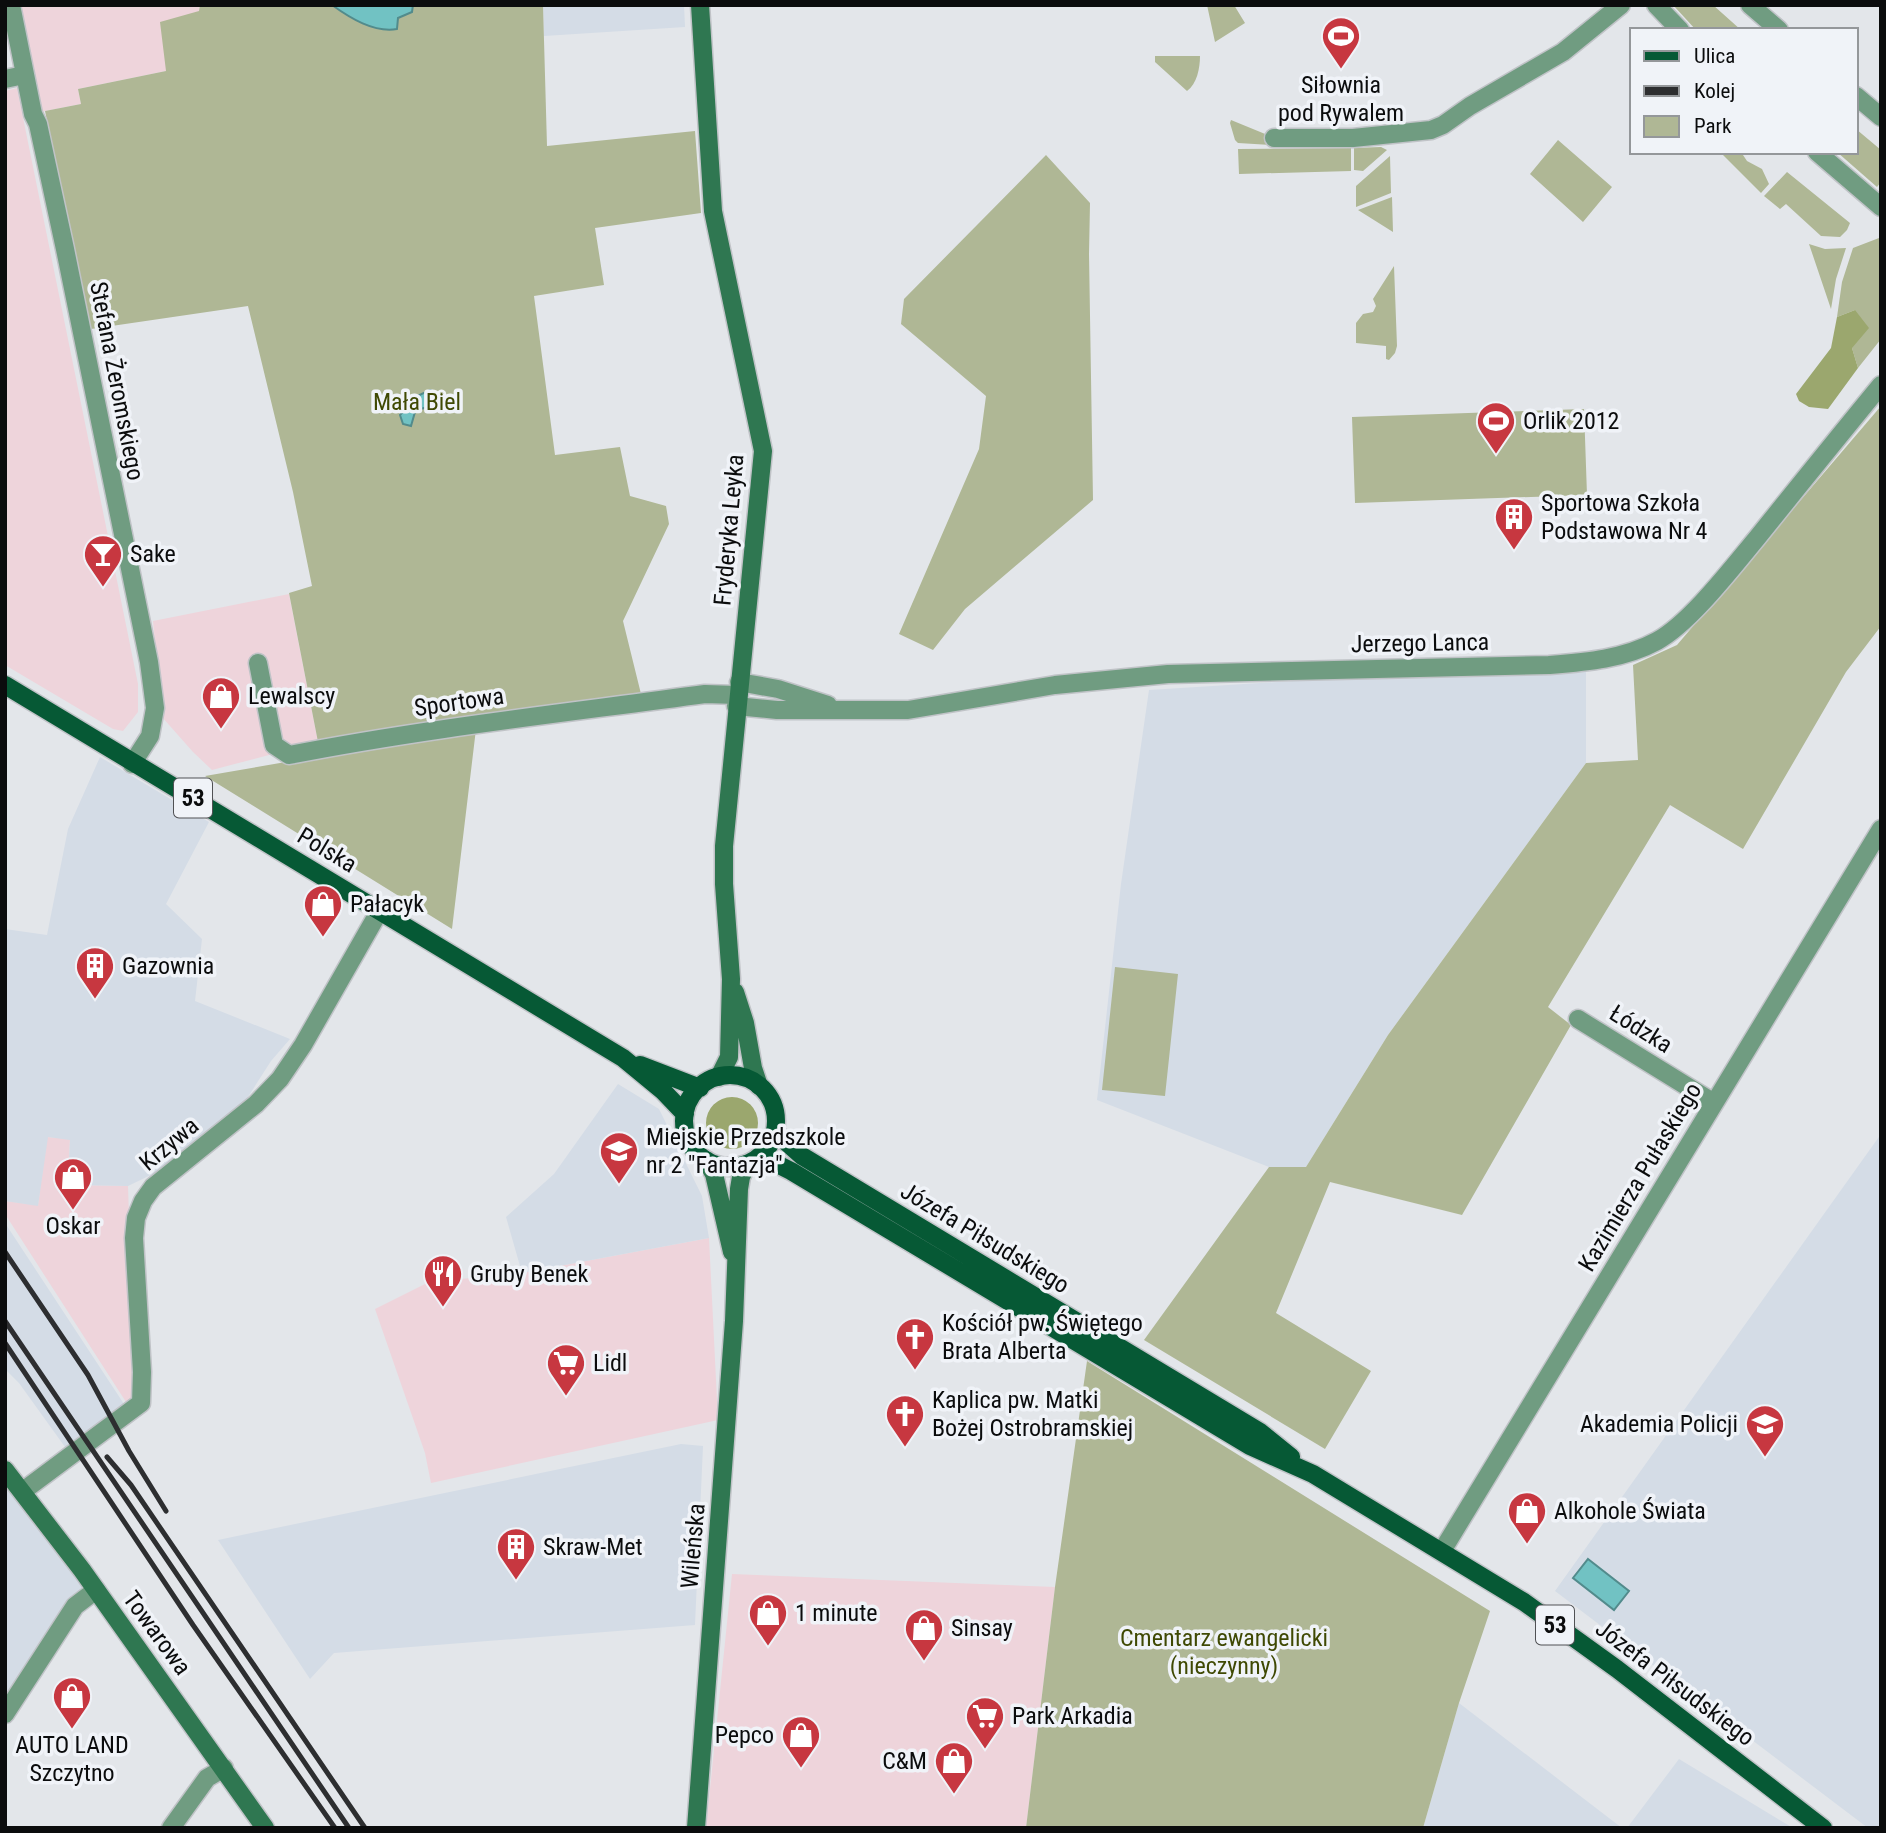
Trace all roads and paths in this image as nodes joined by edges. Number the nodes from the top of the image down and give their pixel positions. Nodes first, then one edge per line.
1 (11, 5) edge
2 (700, 5) edge
3 (1621, 5) edge
4 (1656, 5) edge
5 (1750, 5) edge
6 (1677, 28) edge
7 (1777, 28) edge
8 (24, 75) junction
9 (5, 79) edge
10 (1858, 98) edge
11 (1881, 117) edge
12 (1274, 138) dead end
13 (1819, 154) edge
14 (1881, 207) edge
15 (1881, 385) edge
16 (258, 663) dead end
17 (5, 685) edge
18 (738, 694) junction
19 (132, 764) junction
20 (1881, 829) edge
21 (380, 910) junction
22 (731, 979) junction
23 (1578, 1019) dead end
24 (623, 1058) junction
25 (719, 1077) junction
26 (759, 1086) junction
27 (700, 1088) junction
28 (1714, 1103) junction
29 (685, 1114) junction
30 (775, 1132) junction
31 (706, 1160) junction
32 (752, 1161) junction
33 (736, 1269) junction
34 (5, 1470) edge
35 (1313, 1474) junction
36 (23, 1491) junction
37 (1441, 1551) junction
38 (96, 1590) junction
39 (5, 1714) edge
40 (224, 1768) junction
41 (171, 1828) edge
42 (265, 1828) edge
43 (696, 1828) edge
44 (1823, 1828) edge

1 - 8 street, Stefana Żeromskiego
2 - 18 street, Fryderyka Leyka
3 - 12 street
4 - 6 street
5 - 7 street
8 - 9 street
8 - 19 street, Stefana Żeromskiego
10 - 11 street
13 - 14 street
15 - 18 street, Jerzego Lanca
16 - 18 street, Sportowa
17 - 19 main road, Polska / 53
18 - 22 street, Fryderyka Leyka
19 - 21 main road, Polska / 53
20 - 28 street, Kazimierza Pułaskiego
21 - 24 main road, Polska / 53
21 - 36 street, Krzywa
22 - 25 street, Fryderyka Leyka
22 - 26 street, Fryderyka Leyka
23 - 28 street, Łódzka
24 - 27 main road, Polska / 53
24 - 29 main road, Polska / 53
25 - 26 main road
25 - 27 main road
26 - 30 main road
27 - 29 main road
28 - 37 street, Kazimierza Pułaskiego
29 - 31 main road
30 - 32 main road
30 - 35 main road, Józefa Piłsudskiego / 53
31 - 32 main road, 53
31 - 33 street, Wileńska
32 - 33 street, Wileńska
32 - 35 main road, Józefa Piłsudskiego / 53
33 - 43 street, Wileńska
34 - 36 street, Towarowa
35 - 37 main road, Józefa Piłsudskiego / 53
36 - 38 street, Towarowa
37 - 44 main road, Józefa Piłsudskiego / 53
38 - 39 street
38 - 40 street, Towarowa
40 - 41 street
40 - 42 street, Towarowa

